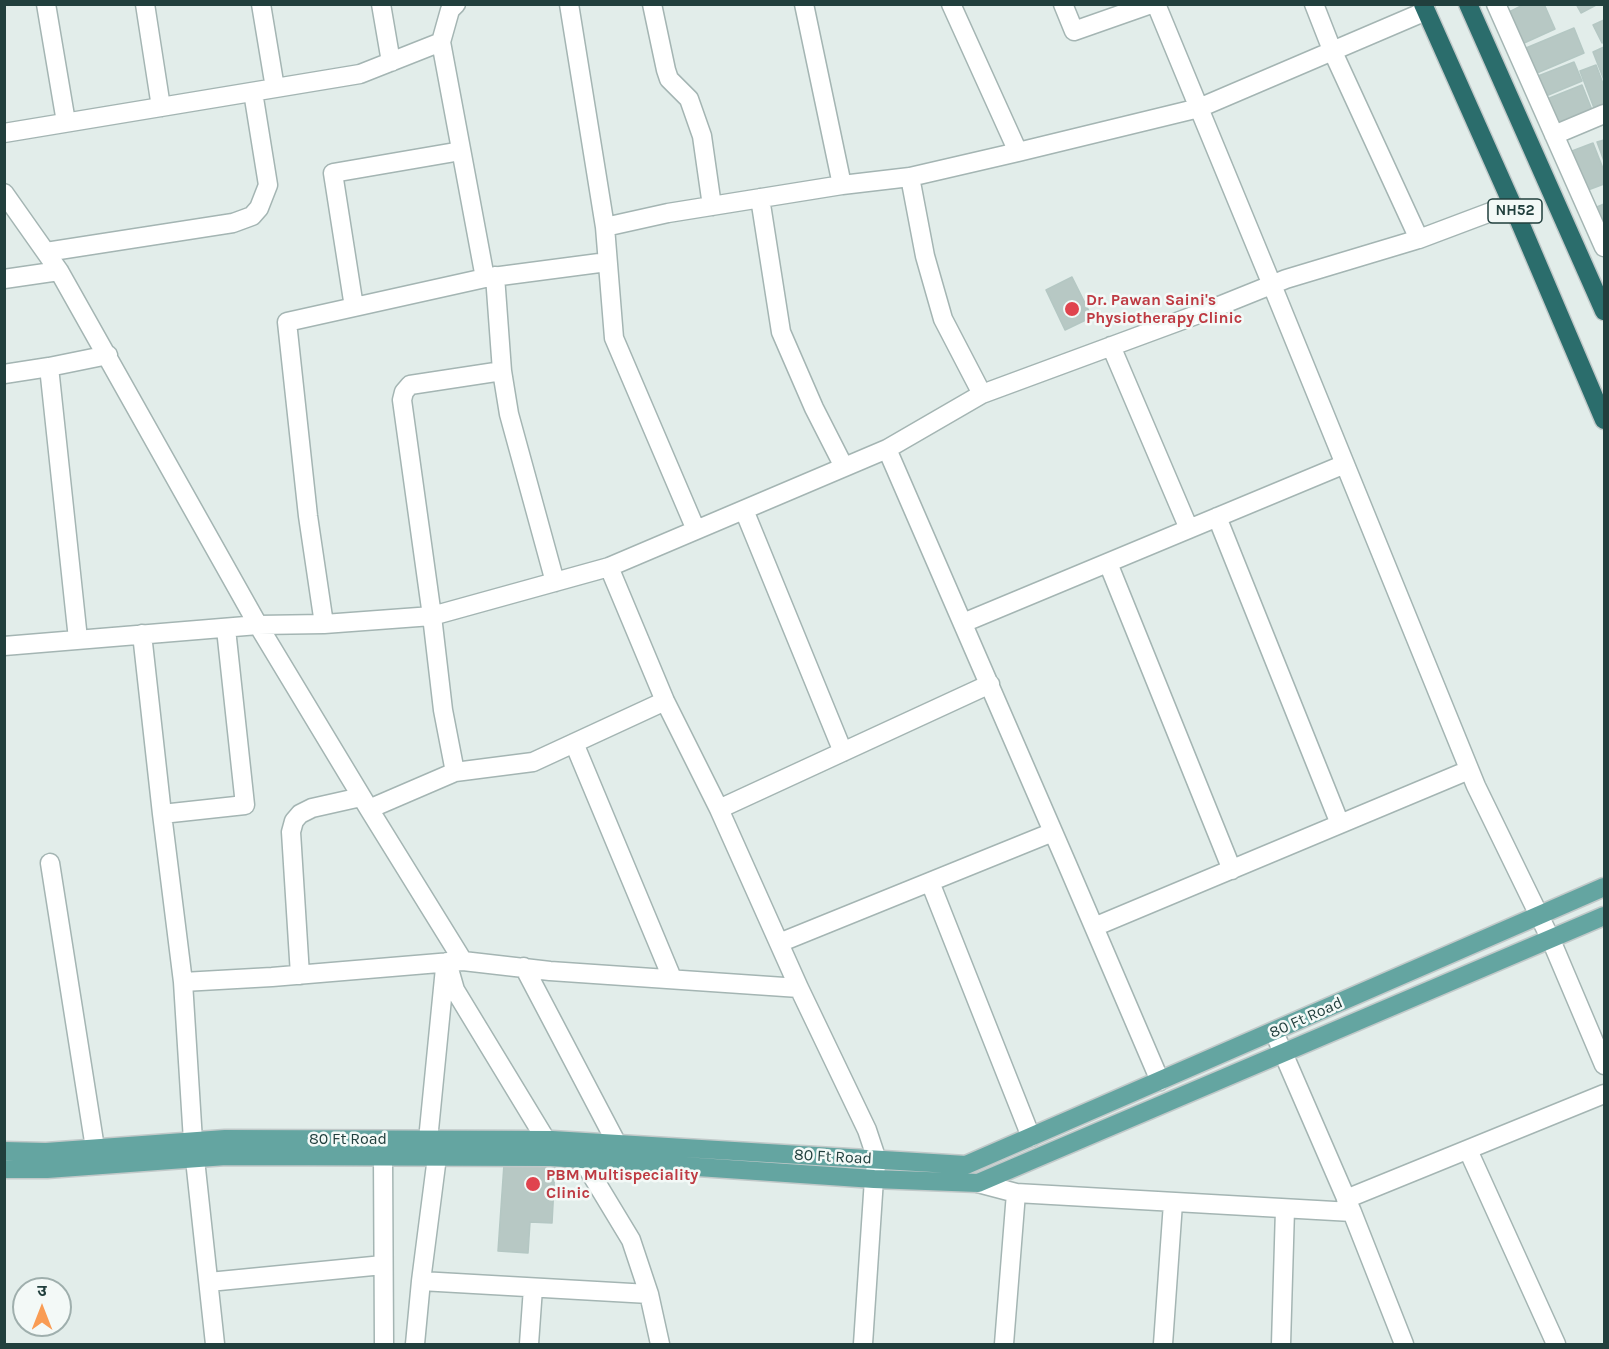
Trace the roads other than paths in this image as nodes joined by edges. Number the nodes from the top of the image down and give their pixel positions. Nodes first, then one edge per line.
1 (46, 4) edge
2 (145, 4) edge
3 (261, 4) edge
4 (381, 4) edge
5 (456, 4) edge
6 (569, 4) edge
7 (652, 4) edge
8 (804, 4) edge
9 (951, 4) edge
10 (1063, 4) edge
11 (1151, 4) edge
12 (1156, 4) edge
13 (1314, 4) edge
14 (1468, 4) edge
15 (1498, 5) edge
16 (1424, 8) edge
17 (441, 42) junction
18 (1332, 50) junction
19 (391, 62) junction
20 (274, 88) junction
21 (253, 92) junction
22 (161, 107) junction
23 (1199, 108) junction
24 (1605, 114) edge
25 (66, 122) junction
26 (4, 133) edge
27 (1554, 135) junction
28 (461, 151) junction
29 (1018, 152) junction
30 (910, 177) junction
31 (842, 185) junction
32 (4, 193) edge
33 (760, 198) junction
34 (1512, 204) junction
35 (712, 206) junction
36 (605, 227) junction
37 (1419, 239) junction
38 (1605, 247) edge
39 (46, 252) junction
40 (607, 262) junction
41 (59, 271) junction
42 (490, 277) junction
43 (4, 279) edge
44 (1272, 285) junction
45 (354, 307) junction
46 (1605, 311) edge
47 (1111, 346) junction
48 (108, 355) junction
49 (49, 367) junction
50 (502, 371) junction
51 (4, 374) edge
52 (982, 394) junction
53 (1605, 420) edge
54 (887, 448) junction
55 (1345, 464) junction
56 (844, 467) junction
57 (744, 510) junction
58 (1217, 517) junction
59 (1189, 529) junction
60 (696, 531) junction
61 (1107, 563) junction
62 (609, 567) junction
63 (555, 582) junction
64 (432, 616) junction
65 (963, 623) junction
66 (324, 624) junction
67 (258, 625) junction
68 (226, 629) junction
69 (142, 634) junction
70 (78, 639) junction
71 (4, 646) edge
72 (990, 684) junction
73 (665, 701) junction
74 (574, 743) junction
75 (843, 752) junction
76 (1470, 770) junction
77 (455, 772) junction
78 (365, 803) junction
79 (719, 809) junction
80 (162, 814) junction
81 (1340, 824) junction
82 (1053, 832) junction
83 (50, 863) dead end
84 (1232, 870) junction
85 (930, 882) junction
86 (1605, 887) edge
87 (1539, 916) junction
88 (1605, 916) edge
89 (1094, 927) junction
90 (1551, 940) junction
91 (779, 943) junction
92 (452, 962) junction
93 (524, 967) junction
94 (300, 975) junction
95 (672, 978) junction
96 (183, 982) junction
97 (799, 988) junction
98 (1274, 1032) junction
99 (1282, 1053) junction
100 (1605, 1065) edge
101 (1160, 1082) junction
102 (1605, 1094) edge
103 (1031, 1137) junction
104 (428, 1140) junction
105 (546, 1140) junction
106 (617, 1144) junction
107 (95, 1148) junction
108 (1468, 1149) junction
109 (194, 1150) junction
110 (4, 1151) edge
111 (383, 1157) junction
112 (437, 1157) junction
113 (582, 1159) junction
114 (876, 1160) junction
115 (4, 1169) edge
116 (874, 1179) junction
117 (978, 1183) junction
118 (1016, 1193) junction
119 (1173, 1203) junction
120 (1349, 1206) junction
121 (1285, 1209) junction
122 (383, 1265) junction
123 (421, 1281) junction
124 (209, 1282) junction
125 (533, 1288) junction
126 (649, 1294) junction
127 (215, 1344) edge
128 (384, 1344) edge
129 (415, 1344) edge
130 (529, 1344) edge
131 (664, 1344) edge
132 (862, 1344) edge
133 (1004, 1344) edge
134 (1163, 1344) edge
135 (1281, 1344) edge
136 (1404, 1344) edge
137 (1556, 1344) edge

1 - 25 street
2 - 22 street
3 - 20 street
4 - 19 street
5 - 17 street
6 - 36 street
7 - 35 street
8 - 31 street
9 - 29 street
10 - 11 street
12 - 23 street
13 - 18 street
14 - 46 highway, NH52
15 - 27 street
16 - 18 street
16 - 34 highway, NH52
17 - 19 street
17 - 28 street
18 - 23 street
18 - 37 street
19 - 20 street
20 - 21 street
21 - 22 street
21 - 39 street
22 - 25 street
23 - 29 street
23 - 44 street
24 - 27 street
25 - 26 street
27 - 38 street
28 - 42 street
28 - 45 street
29 - 30 street
30 - 31 street
30 - 52 street
31 - 33 street
32 - 39 street
33 - 35 street
33 - 56 street
34 - 37 street
34 - 53 highway, NH52
35 - 36 street
36 - 40 street
37 - 44 street
39 - 41 street
40 - 42 street
40 - 60 street
41 - 43 street
41 - 48 street
42 - 45 street
42 - 50 street
44 - 47 street
44 - 55 street
45 - 66 street
47 - 52 street
47 - 59 street
48 - 49 street
48 - 67 street
49 - 51 street
49 - 70 street
50 - 63 street
50 - 64 street
52 - 54 street
54 - 56 street
54 - 65 street
55 - 58 street
55 - 76 street
56 - 57 street
57 - 60 street
57 - 75 street
58 - 59 street
58 - 81 street
59 - 61 street
60 - 62 street
61 - 65 street
61 - 84 street
62 - 63 street
62 - 73 street
63 - 64 street
64 - 66 street
64 - 77 street
65 - 72 street
66 - 67 street
67 - 68 street
67 - 78 street
68 - 69 street
68 - 80 street
69 - 70 street
69 - 80 street
70 - 71 street
72 - 75 street
72 - 82 street
73 - 74 street
73 - 79 street
74 - 77 street
74 - 95 street
75 - 79 street
76 - 81 street
76 - 87 street
77 - 78 street
78 - 92 street
78 - 94 street
79 - 91 street
80 - 96 street
81 - 84 street
82 - 85 street
82 - 89 street
83 - 107 street
84 - 89 street
85 - 91 street
85 - 103 street
86 - 87 main road, 80 Ft Road
87 - 90 street
87 - 98 main road, 80 Ft Road
88 - 90 main road, 80 Ft Road
89 - 101 street
90 - 99 main road, 80 Ft Road
90 - 100 street
91 - 97 street
92 - 93 street
92 - 94 street
92 - 104 street
92 - 105 street
93 - 95 street
93 - 106 street
94 - 96 street
95 - 97 street
96 - 109 street
97 - 114 street
98 - 99 street
98 - 101 main road, 80 Ft Road
99 - 117 main road, 80 Ft Road
99 - 120 street
101 - 103 main road, 80 Ft Road
102 - 108 street
103 - 114 main road, 80 Ft Road
104 - 105 main road, 80 Ft Road
104 - 109 main road, 80 Ft Road
105 - 106 main road, 80 Ft Road
106 - 114 main road, 80 Ft Road
107 - 109 main road, 80 Ft Road
107 - 110 main road, 80 Ft Road
108 - 120 street
108 - 137 street
109 - 111 main road, 80 Ft Road
109 - 115 main road, 80 Ft Road
109 - 124 street
111 - 112 main road, 80 Ft Road
111 - 122 street
112 - 113 main road, 80 Ft Road
112 - 123 street
113 - 116 main road, 80 Ft Road
113 - 126 street
114 - 116 street
116 - 117 main road, 80 Ft Road
116 - 132 street
117 - 118 street
118 - 119 street
118 - 133 street
119 - 121 street
119 - 134 street
120 - 121 street
120 - 136 street
121 - 135 street
122 - 124 street
122 - 128 street
123 - 125 street
123 - 129 street
124 - 127 street
125 - 126 street
125 - 130 street
126 - 131 street

